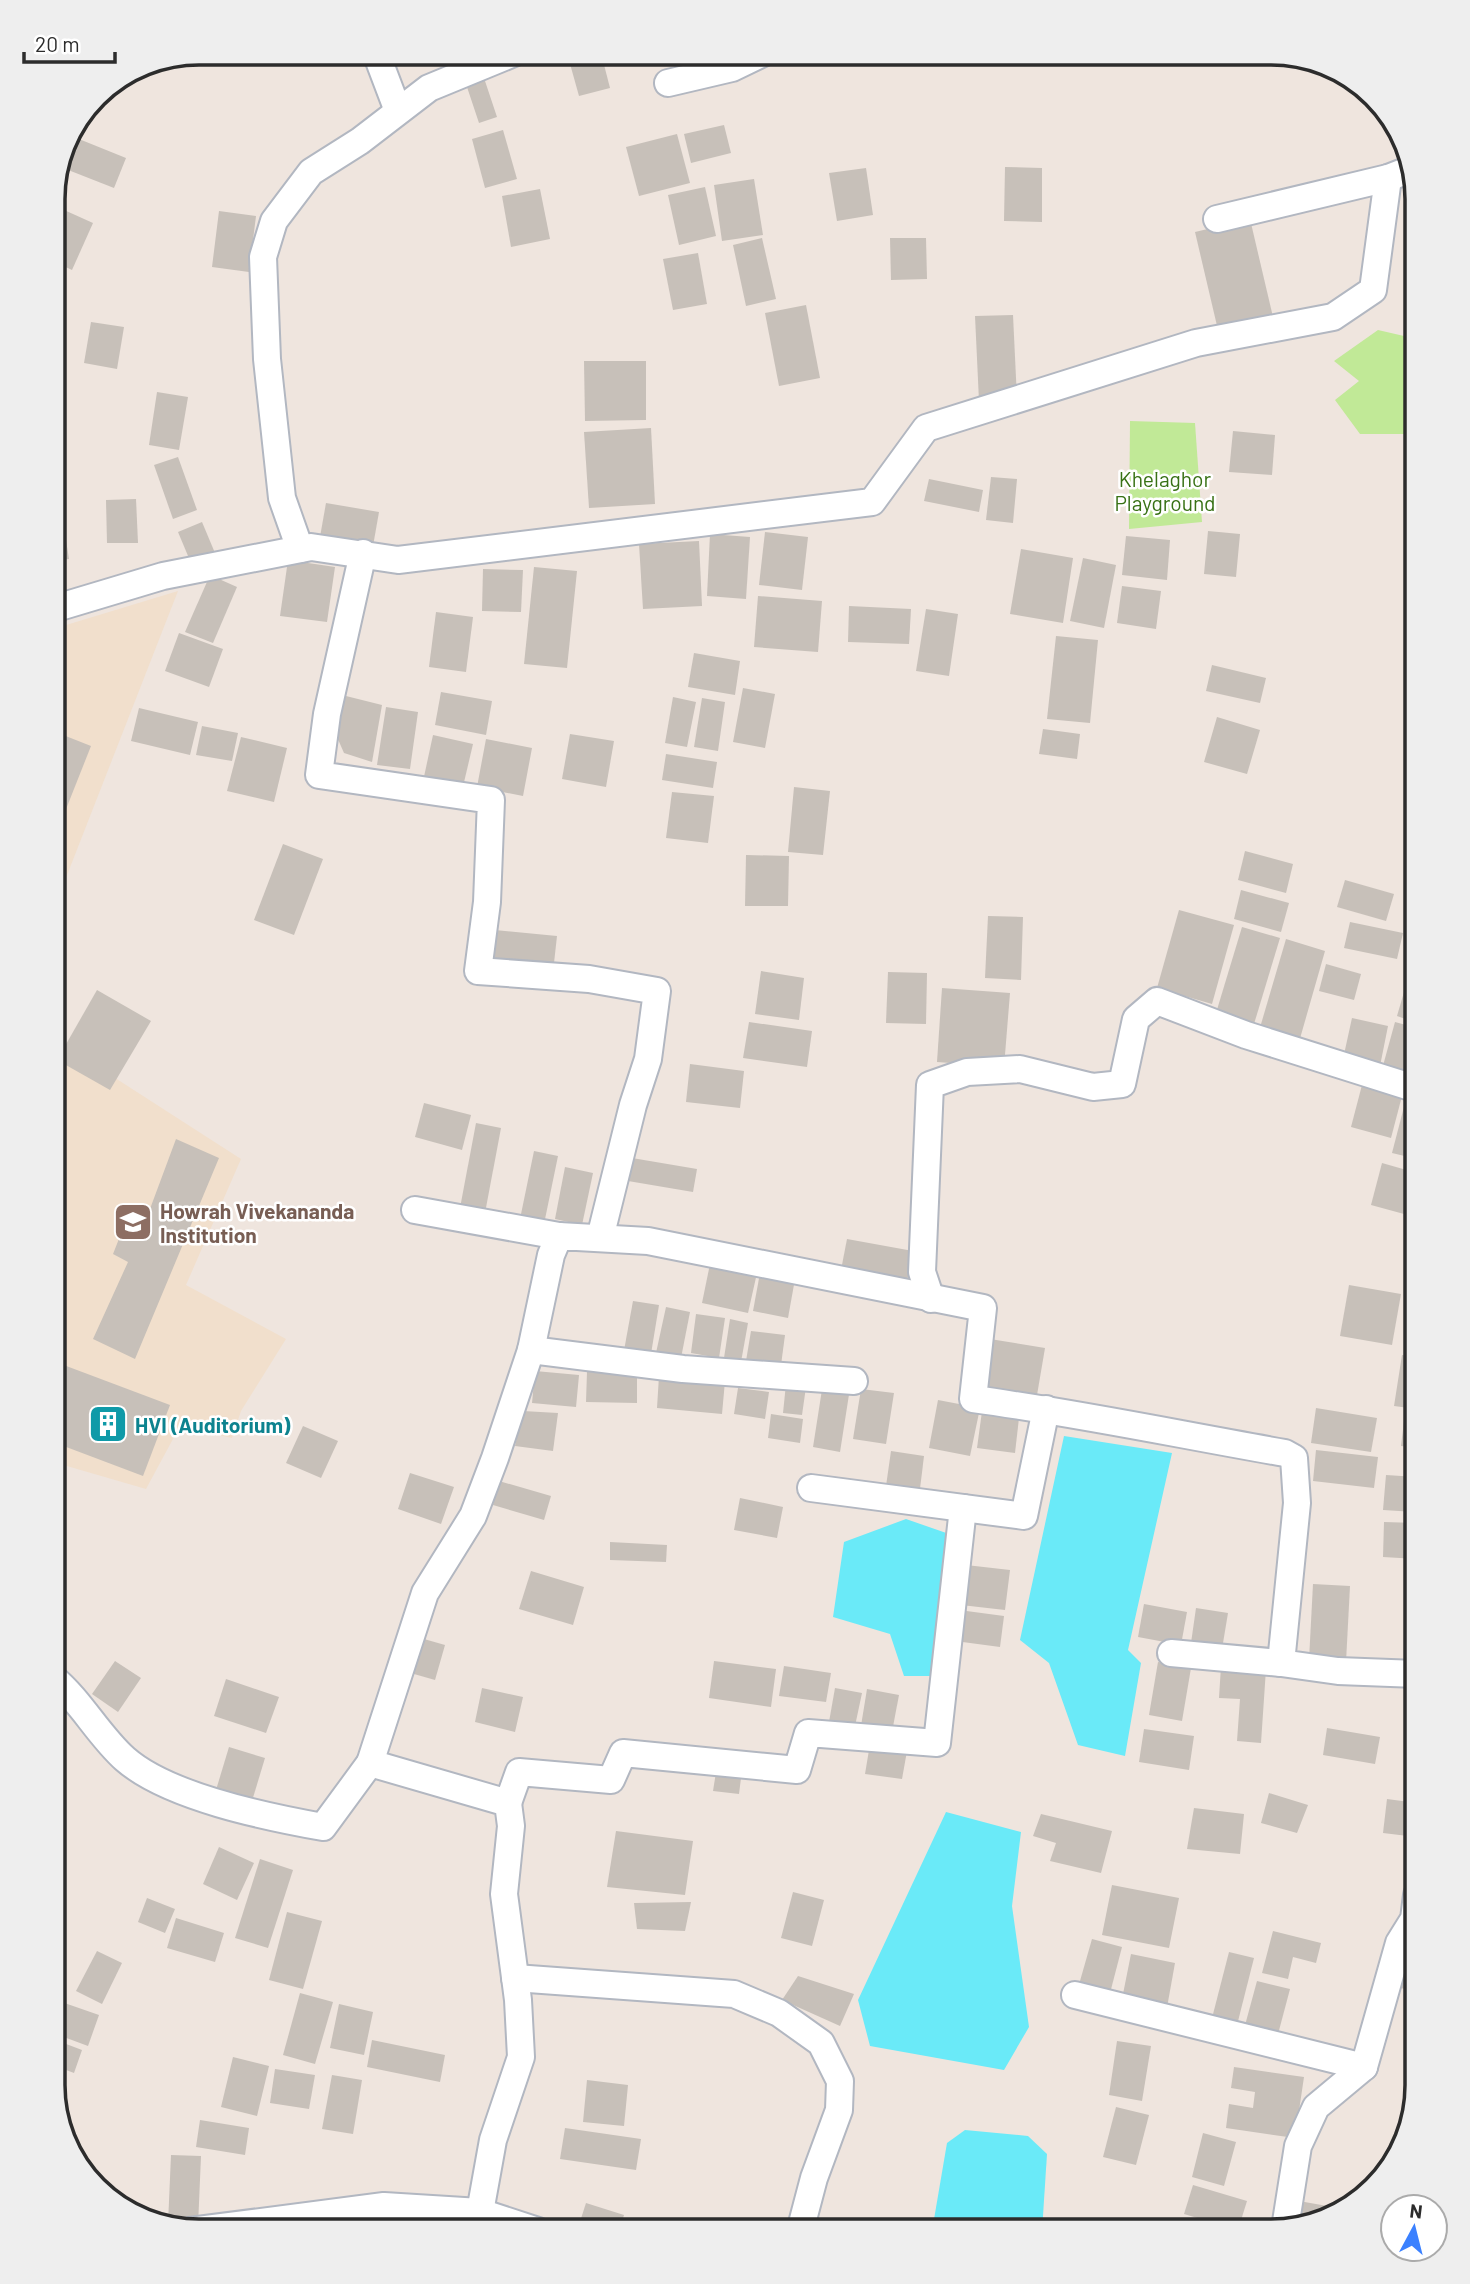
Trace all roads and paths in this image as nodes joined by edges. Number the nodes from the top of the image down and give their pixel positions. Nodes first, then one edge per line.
1 (381, 65) edge
2 (485, 65) edge
3 (738, 65) edge
4 (667, 82) dead end
5 (397, 111) junction
6 (1399, 174) edge
7 (1217, 219) dead end
8 (300, 549) junction
9 (363, 553) junction
10 (65, 605) edge
11 (1405, 1085) edge
12 (415, 1210) dead end
13 (559, 1236) junction
14 (600, 1238) junction
15 (931, 1299) junction
16 (531, 1350) junction
17 (853, 1381) dead end
18 (1045, 1409) junction
19 (811, 1488) dead end
20 (963, 1508) junction
21 (1171, 1653) dead end
22 (1281, 1663) junction
23 (1405, 1674) edge
24 (65, 1693) edge
25 (370, 1763) junction
26 (508, 1803) junction
27 (1405, 1933) edge
28 (515, 1978) junction
29 (1074, 1995) dead end
30 (1364, 2067) junction
31 (480, 2213) junction
32 (1287, 2218) edge
33 (283, 2219) edge
34 (499, 2219) edge
35 (803, 2219) edge

1 - 5 street
2 - 5 street
3 - 4 street
5 - 8 street
6 - 7 street
6 - 9 street
8 - 9 street
8 - 10 street
9 - 14 street
11 - 15 street
12 - 13 street
13 - 14 street
13 - 16 street
14 - 15 street
15 - 18 street
16 - 17 street
16 - 25 street
18 - 20 street
18 - 22 street
19 - 20 street
20 - 26 street
21 - 22 street
22 - 23 street
24 - 25 street
25 - 26 street
26 - 28 street
27 - 30 street
28 - 31 street
28 - 35 street
29 - 30 street
30 - 32 street
31 - 33 street
31 - 34 street

